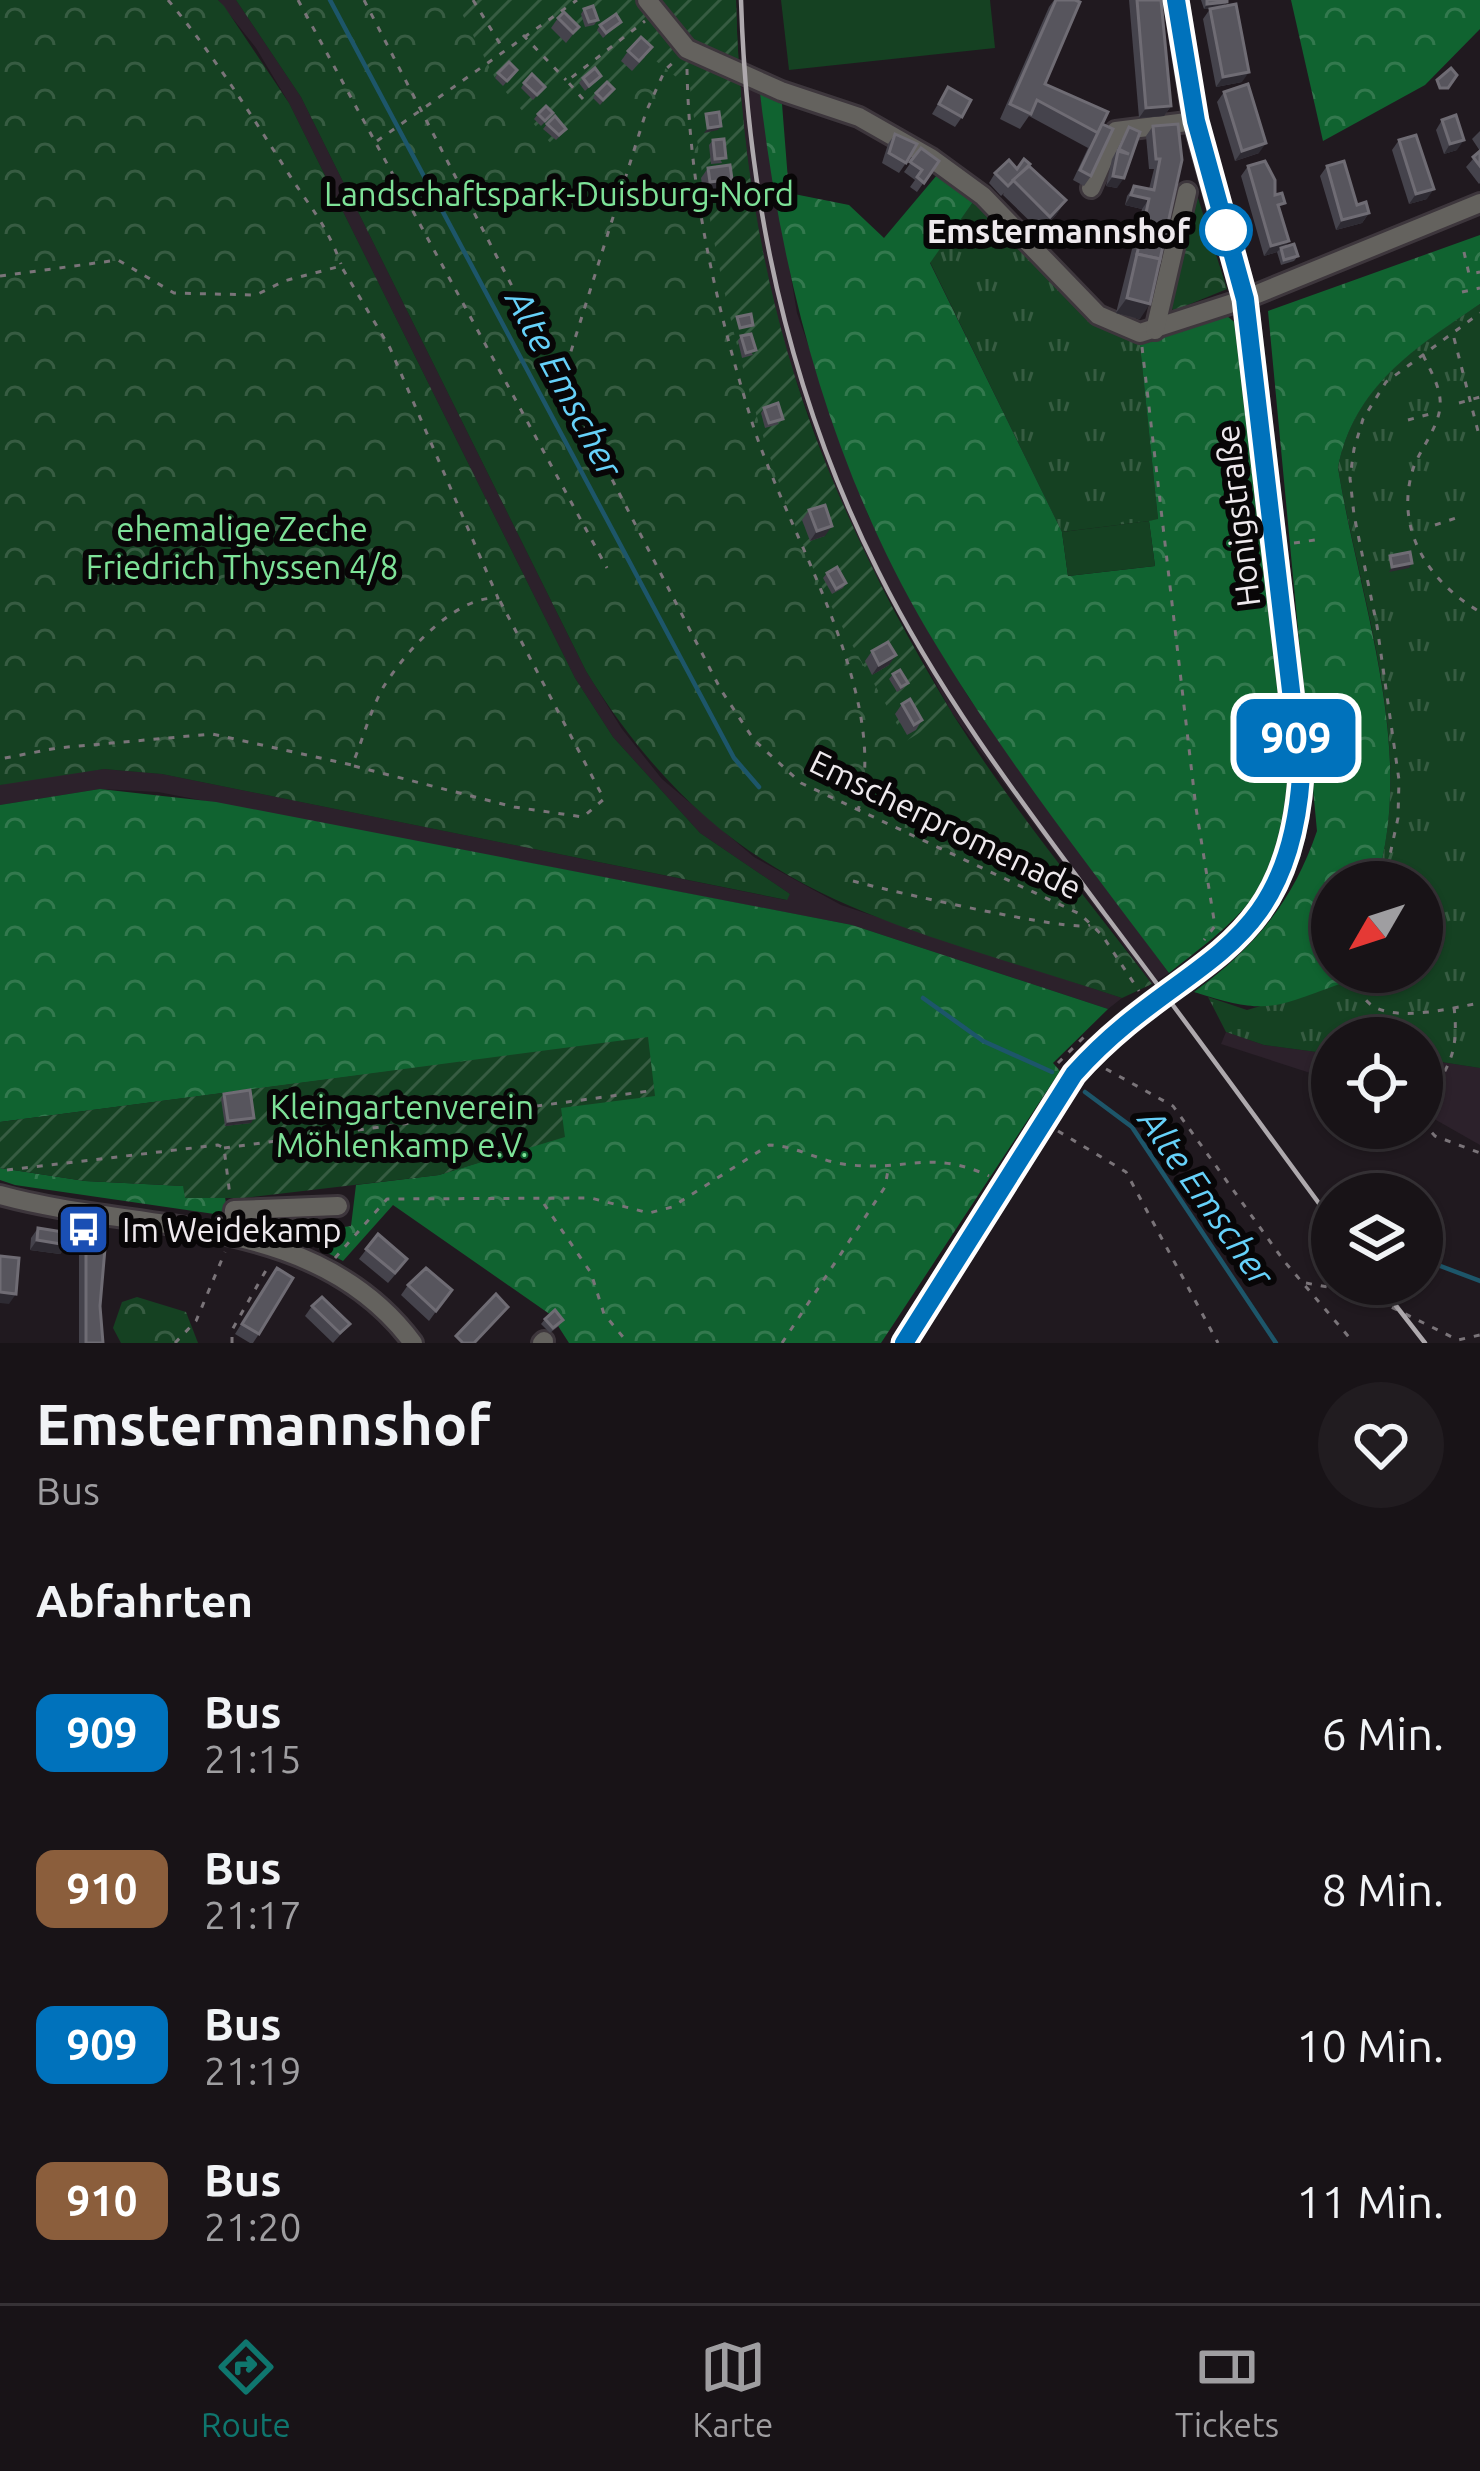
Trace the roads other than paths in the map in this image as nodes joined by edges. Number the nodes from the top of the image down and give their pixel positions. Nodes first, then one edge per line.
1 (1176, 0) edge
2 (651, 6) edge
3 (1196, 121) junction
4 (1091, 188) edge
5 (1187, 192) dead end
6 (1480, 203) edge
7 (1245, 299) junction
8 (1148, 337) junction
9 (0, 1196) edge
10 (338, 1206) dead end
11 (232, 1233) junction
12 (413, 1343) edge
13 (904, 1343) edge

1 - 3 main road, Honigstraße
2 - 8 street
3 - 4 street
3 - 7 main road, Honigstraße
5 - 8 street
6 - 7 street
7 - 8 street
7 - 13 main road, Honigstraße
9 - 11 street
10 - 11 street
11 - 12 street

